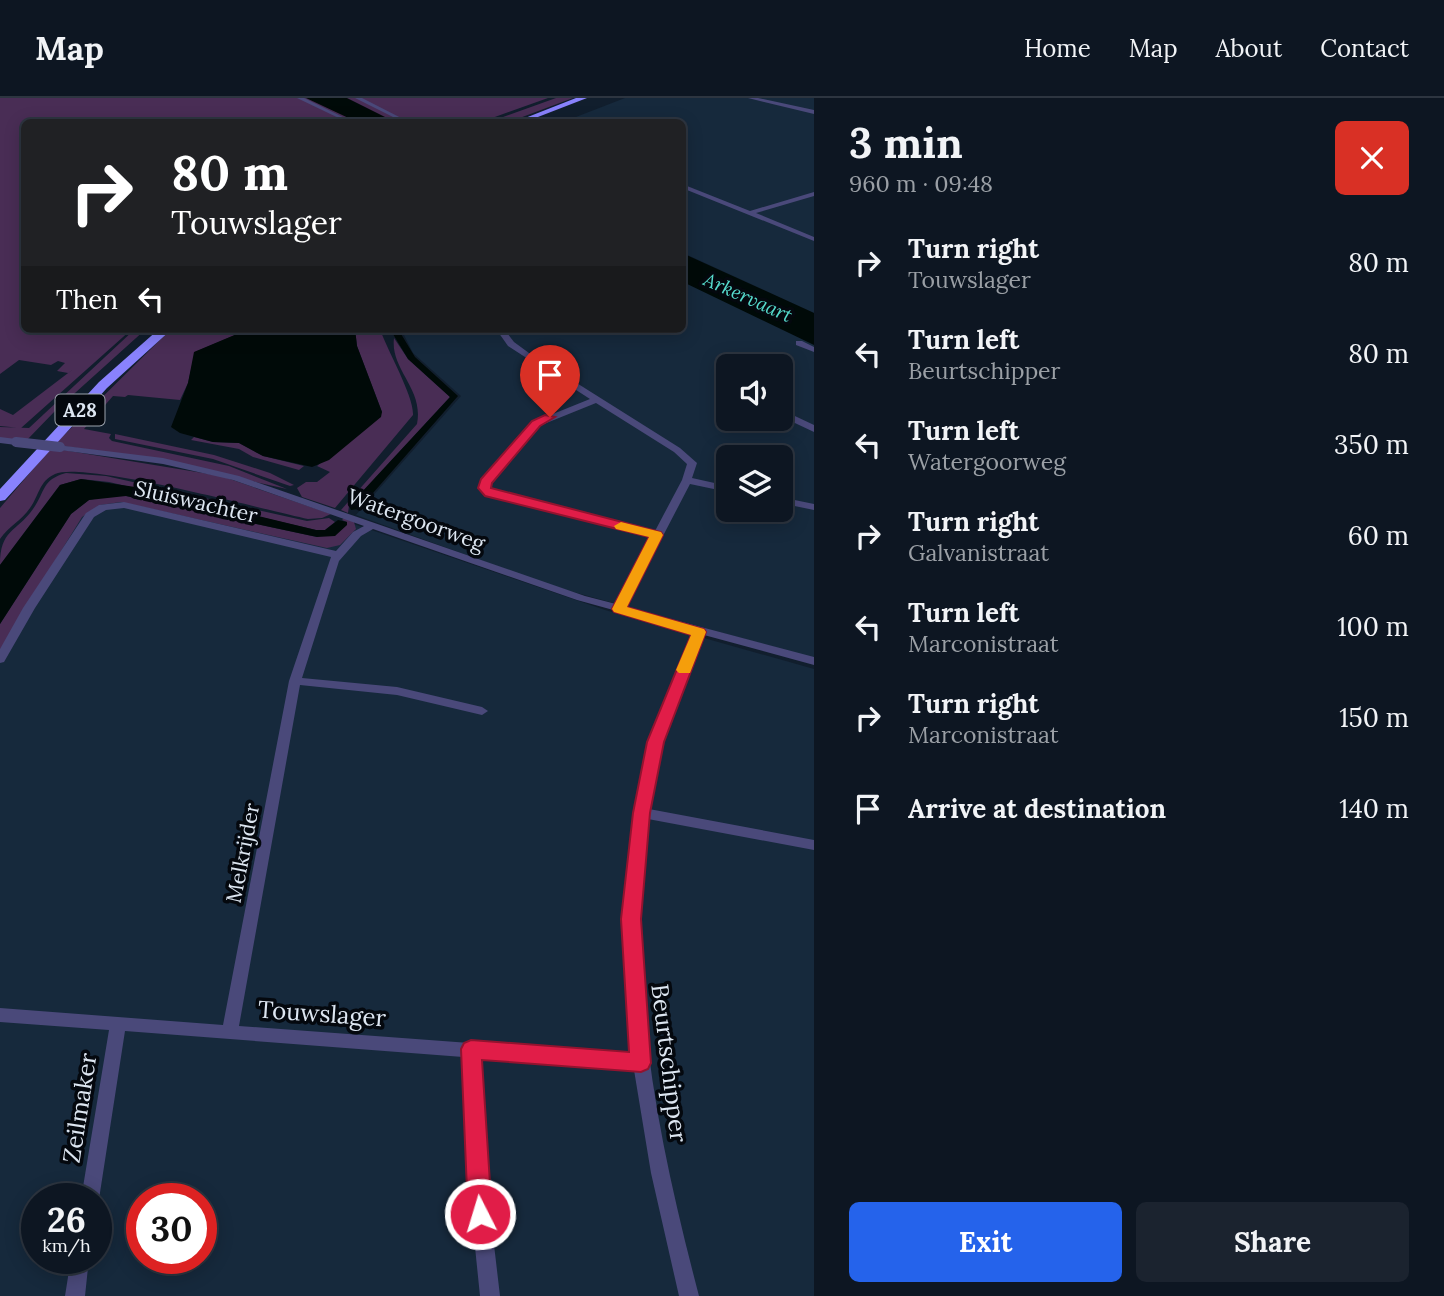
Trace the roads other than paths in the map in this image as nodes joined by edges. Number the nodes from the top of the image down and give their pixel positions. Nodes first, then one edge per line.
1 (300, 98) edge
2 (358, 98) edge
3 (751, 98) edge
4 (589, 99) edge
5 (814, 112) edge
6 (344, 119) edge
7 (399, 119) edge
8 (528, 119) edge
9 (540, 119) edge
10 (686, 187) edge
11 (696, 191) junction
12 (686, 194) edge
13 (814, 194) edge
14 (749, 213) junction
15 (814, 239) edge
16 (150, 333) edge
17 (162, 333) edge
18 (503, 333) edge
19 (799, 343) dead end
20 (814, 350) edge
21 (596, 400) junction
22 (793, 418) edge
23 (814, 429) edge
24 (0, 440) edge
25 (0, 479) edge
26 (687, 480) junction
27 (716, 486) edge
28 (0, 497) edge
29 (793, 503) edge
30 (814, 507) edge
31 (371, 526) junction
32 (657, 535) junction
33 (338, 555) junction
34 (619, 609) junction
35 (699, 632) junction
36 (0, 659) edge
37 (814, 661) edge
38 (295, 681) junction
39 (482, 711) dead end
40 (641, 813) junction
41 (814, 845) edge
42 (0, 1015) edge
43 (118, 1025) junction
44 (230, 1032) junction
45 (471, 1049) junction
46 (641, 1063) junction
47 (93, 1183) edge
48 (78, 1274) edge
49 (75, 1296) edge
50 (490, 1296) edge
51 (689, 1296) edge

1 - 6 street
2 - 7 street
3 - 5 street
4 - 8 highway
4 - 9 highway
10 - 11 street
11 - 12 street
11 - 14 street
13 - 14 street
14 - 15 street
16 - 25 highway, A28
17 - 28 highway, A28
18 - 21 street
19 - 20 street
21 - 26 street
21 - 32 street
22 - 23 street
24 - 31 street, Watergoorweg, bridge
26 - 27 street
26 - 32 street
29 - 30 street
31 - 33 street, Melkrijder
31 - 34 street, Watergoorweg
32 - 34 street
33 - 36 street, Sluiswachter
33 - 38 street, Melkrijder
34 - 35 street, Watergoorweg
35 - 37 street, Watergoorweg
35 - 40 street, Beurtschipper
38 - 39 street
38 - 44 street, Melkrijder
40 - 41 street
40 - 46 street, Beurtschipper
42 - 43 street, Touwslager
43 - 44 street, Touwslager
43 - 47 street, Zeilmaker
44 - 45 street, Touwslager
45 - 46 street, Touwslager
45 - 50 street
46 - 51 street, Beurtschipper
48 - 49 street

